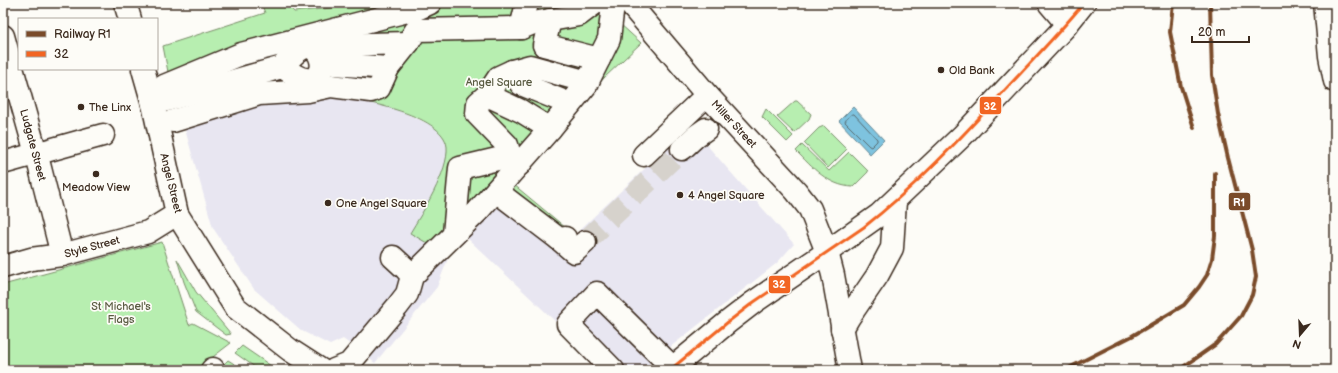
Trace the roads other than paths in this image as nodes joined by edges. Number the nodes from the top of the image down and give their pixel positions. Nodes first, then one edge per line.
1 (125, 3) edge
2 (527, 3) edge
3 (612, 3) edge
4 (1049, 3) edge
5 (1084, 3) edge
6 (1325, 3) edge
7 (425, 5) edge
8 (130, 18) edge
9 (550, 20) junction
10 (1067, 24) junction
11 (521, 28) junction
12 (412, 37) junction
13 (5, 47) edge
14 (332, 47) junction
15 (551, 47) junction
16 (599, 59) junction
17 (282, 67) dead end
18 (388, 68) junction
19 (542, 69) junction
20 (144, 70) edge
21 (512, 71) junction
22 (1335, 81) edge
23 (588, 82) junction
24 (331, 86) junction
25 (535, 90) junction
26 (159, 95) junction
27 (487, 95) junction
28 (708, 95) junction
29 (570, 104) junction
30 (520, 111) junction
31 (173, 121) dead end
32 (706, 129) dead end
33 (550, 130) junction
34 (103, 135) dead end
35 (682, 149) tunnel mouth
36 (36, 154) junction
37 (644, 156) dead end
38 (515, 160) junction
39 (3, 163) edge
40 (496, 191) junction
41 (895, 201) junction
42 (177, 214) junction
43 (454, 234) junction
44 (570, 239) dead end
45 (827, 252) junction
46 (62, 255) junction
47 (393, 257) dead end
48 (3, 267) edge
49 (412, 276) junction
50 (843, 331) junction
51 (672, 369) edge
52 (321, 370) edge
53 (334, 370) edge
54 (613, 370) edge
55 (850, 370) edge

1 - 8 main road
2 - 11 main road
3 - 9 main road
3 - 16 main road
3 - 28 main road, Miller Street
4 - 10 main road
5 - 10 main road
6 - 22 main road
7 - 12 main road
7 - 14 main road
9 - 11 main road
9 - 15 main road
10 - 41 main road
11 - 12 main road
12 - 14 main road
12 - 18 main road
13 - 36 main road, Ludgate Street
14 - 18 main road
14 - 24 main road
14 - 26 main road
15 - 16 main road
15 - 19 main road
16 - 23 main road
17 - 26 main road
18 - 24 main road
19 - 21 main road
19 - 23 main road
20 - 26 main road, Angel Street
21 - 25 main road
21 - 27 main road
23 - 29 main road
24 - 31 main road
25 - 29 main road
25 - 30 main road
26 - 42 main road, Angel Street
27 - 30 main road
27 - 38 main road
28 - 37 main road
28 - 45 main road, Miller Street
29 - 33 main road
30 - 33 main road
32 - 35 main road
33 - 38 main road
34 - 36 main road
36 - 39 main road
36 - 46 main road, Ludgate Street
38 - 40 main road
38 - 43 main road
40 - 43 main road
40 - 44 main road
41 - 45 main road
41 - 50 main road
42 - 46 main road, Style Street
42 - 52 main road, Angel Street
43 - 49 main road
45 - 50 main road, Miller Street
45 - 51 main road
46 - 48 main road, Style Street
47 - 49 main road
49 - 53 main road
50 - 55 main road, Miller Street
51 - 54 main road

